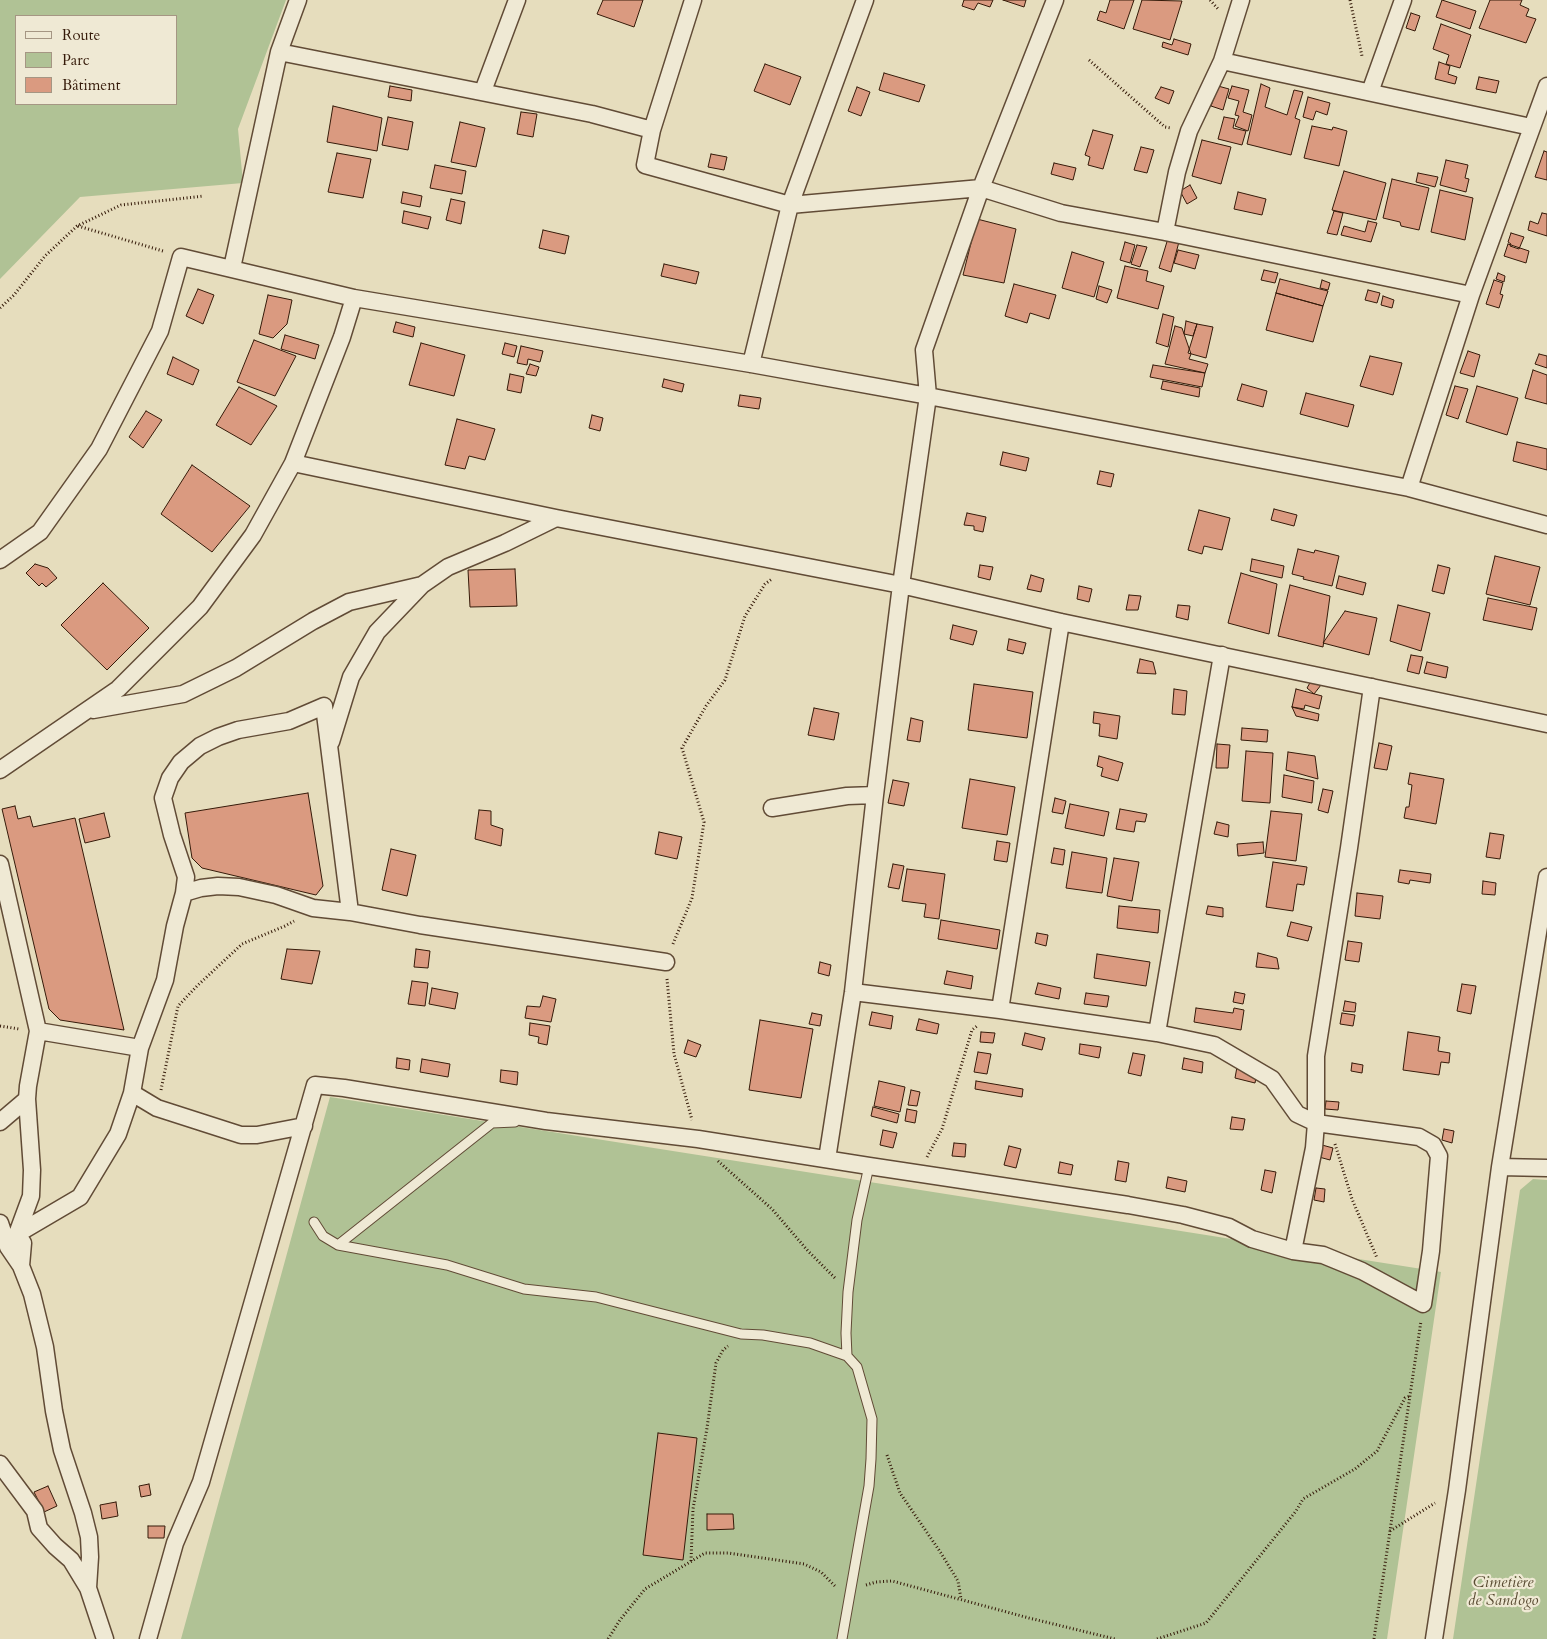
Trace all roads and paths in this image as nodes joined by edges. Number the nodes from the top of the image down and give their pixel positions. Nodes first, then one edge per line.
1 (298, 0) edge
2 (517, 0) edge
3 (693, 0) edge
4 (865, 0) edge
5 (1054, 0) edge
6 (1241, 0) edge
7 (1350, 0) edge
8 (1403, 0) edge
9 (279, 52) junction
10 (1089, 60) dead end
11 (1222, 61) junction
12 (1547, 86) edge
13 (483, 91) junction
14 (1370, 92) junction
15 (1165, 127) dead end
16 (1532, 127) junction
17 (652, 130) junction
18 (981, 188) junction
19 (204, 196) dead end
20 (790, 205) junction
21 (77, 226) junction
22 (1165, 232) junction
23 (182, 256) junction
24 (232, 268) junction
25 (1471, 295) junction
26 (354, 298) junction
27 (0, 308) edge
28 (751, 364) junction
29 (928, 396) junction
30 (293, 463) junction
31 (1409, 488) junction
32 (556, 518) junction
33 (1547, 525) edge
34 (0, 560) edge
35 (796, 564) junction
36 (422, 585) junction
37 (901, 585) junction
38 (1061, 622) junction
39 (1222, 655) junction
40 (1372, 687) junction
41 (86, 711) junction
42 (1547, 724) edge
43 (329, 748) junction
44 (0, 770) edge
45 (875, 795) junction
46 (772, 808) dead end
47 (0, 864) edge
48 (1547, 877) edge
49 (184, 894) junction
50 (312, 908) junction
51 (350, 912) junction
52 (666, 962) junction
53 (853, 992) junction
54 (1000, 1010) junction
55 (38, 1031) junction
56 (1156, 1033) junction
57 (140, 1048) junction
58 (132, 1093) junction
59 (27, 1099) junction
60 (157, 1108) junction
61 (546, 1121) junction
62 (0, 1122) edge
63 (1323, 1124) junction
64 (304, 1126) junction
65 (698, 1139) junction
66 (827, 1159) junction
67 (869, 1166) junction
68 (1500, 1167) junction
69 (1547, 1168) edge
70 (917, 1174) junction
71 (314, 1222) dead end
72 (0, 1223) edge
73 (17, 1232) junction
74 (338, 1245) junction
75 (1293, 1251) junction
76 (21, 1266) junction
77 (1389, 1284) junction
78 (848, 1292) junction
79 (1424, 1304) junction
80 (741, 1334) junction
81 (847, 1356) junction
82 (1410, 1396) junction
83 (872, 1434) junction
84 (0, 1464) edge
85 (1457, 1490) junction
86 (1390, 1531) junction
87 (691, 1562) junction
88 (88, 1588) junction
89 (851, 1589) junction
90 (961, 1600) junction
91 (849, 1603) junction
92 (105, 1639) edge
93 (148, 1639) edge
94 (608, 1639) edge
95 (842, 1639) edge
96 (1115, 1639) edge
97 (1157, 1639) edge
98 (1374, 1639) edge
99 (1434, 1639) edge

1 - 9 street
2 - 13 street
3 - 17 street
4 - 20 street
5 - 18 street
6 - 11 street
7 - 14 path
8 - 14 street
9 - 13 street
9 - 24 street
10 - 15 path
11 - 14 street
11 - 22 street
12 - 16 street
13 - 17 street
14 - 16 street
16 - 25 street
17 - 20 street
18 - 20 street
18 - 22 street
18 - 29 street
19 - 21 path
20 - 28 street
21 - 23 path
21 - 27 path
22 - 25 street
23 - 24 street
23 - 34 street
24 - 26 street
25 - 31 street
26 - 28 street
26 - 30 street
28 - 29 street
29 - 31 street
29 - 37 street
30 - 32 street
30 - 41 street
31 - 33 street
32 - 35 street
32 - 36 street
35 - 37 street
35 - 52 path
36 - 41 street
36 - 43 street
37 - 38 street
37 - 45 street
38 - 39 street
38 - 54 street
39 - 40 street
39 - 56 street
40 - 42 street
40 - 63 street
41 - 44 street
43 - 49 street
43 - 51 street
45 - 46 street
45 - 53 street
47 - 55 street
48 - 68 street
49 - 50 street
49 - 57 street
50 - 51 street
50 - 60 path
51 - 52 street
52 - 65 path
53 - 54 street
53 - 66 street
54 - 56 street
54 - 70 path
55 - 57 street
55 - 59 street
56 - 63 street
57 - 58 street
58 - 60 street
58 - 73 street
59 - 62 street
59 - 73 street
60 - 64 street
61 - 64 street
61 - 65 street
61 - 74 lane
63 - 75 street
63 - 77 path
63 - 79 street
64 - 93 street
65 - 66 street
65 - 78 path
66 - 67 street
67 - 70 street
67 - 78 lane
68 - 69 street
68 - 85 street
70 - 75 street
71 - 74 lane
72 - 73 street
72 - 76 street
73 - 76 street
74 - 80 lane
75 - 77 street
76 - 88 street
77 - 79 street
78 - 81 lane
79 - 82 path
80 - 81 lane
80 - 87 path
81 - 83 lane
82 - 86 path
82 - 97 path
83 - 89 lane
83 - 90 path
84 - 88 street
85 - 86 path
85 - 99 street
86 - 98 path
87 - 91 path
87 - 94 path
88 - 92 street
89 - 90 path
89 - 91 lane
90 - 96 path
91 - 95 lane

